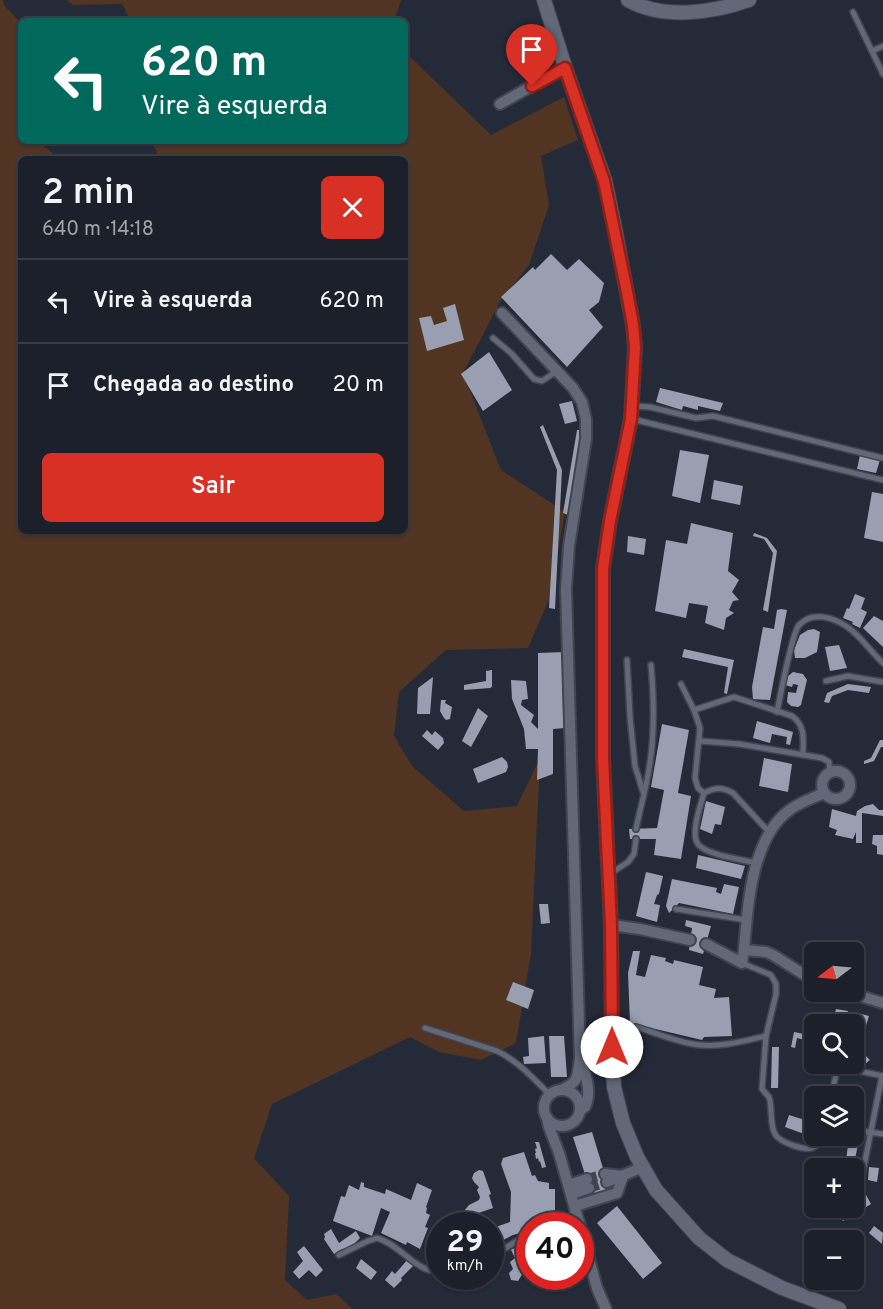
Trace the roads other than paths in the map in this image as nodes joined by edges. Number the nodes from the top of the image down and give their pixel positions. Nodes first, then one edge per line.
1 (544, 0) edge
2 (628, 0) edge
3 (749, 0) edge
4 (853, 12) dead end
5 (883, 46) edge
6 (872, 51) junction
7 (565, 68) junction
8 (883, 74) edge
9 (500, 104) dead end
10 (502, 313) dead end
11 (493, 338) dead end
12 (557, 371) junction
13 (631, 413) junction
14 (883, 458) edge
15 (883, 480) edge
16 (627, 660) dead end
17 (883, 663) edge
18 (651, 665) dead end
19 (826, 681) dead end
20 (883, 682) edge
21 (681, 684) dead end
22 (694, 710) junction
23 (777, 712) junction
24 (700, 741) junction
25 (803, 755) junction
26 (830, 772) junction
27 (643, 793) junction
28 (704, 793) junction
29 (824, 793) junction
30 (636, 829) dead end
31 (769, 832) junction
32 (636, 839) dead end
33 (757, 863) junction
34 (608, 875) junction
35 (676, 909) dead end
36 (746, 920) junction
37 (611, 925) junction
38 (690, 940) dead end
39 (706, 944) dead end
40 (744, 950) junction
41 (742, 963) junction
42 (804, 975) edge
43 (864, 997) edge
44 (883, 1003) edge
45 (636, 1027) dead end
46 (425, 1028) dead end
47 (766, 1036) junction
48 (580, 1058) junction
49 (882, 1076) edge
50 (833, 1086) edge
51 (561, 1090) junction
52 (550, 1095) junction
53 (580, 1110) junction
54 (547, 1118) junction
55 (569, 1124) junction
56 (864, 1131) edge
57 (871, 1132) junction
58 (883, 1134) edge
59 (816, 1146) edge
60 (559, 1153) junction
61 (864, 1166) edge
62 (643, 1167) junction
63 (623, 1176) junction
64 (606, 1178) tunnel mouth
65 (588, 1184) tunnel mouth
66 (570, 1189) junction
67 (575, 1206) junction
68 (577, 1212) edge
69 (339, 1255) dead end
70 (426, 1269) edge
71 (594, 1277) edge
72 (606, 1309) edge
73 (839, 1309) edge

1 - 7 street
2 - 3 street
4 - 6 lane
5 - 6 lane
6 - 8 lane
7 - 9 street
7 - 13 street
10 - 12 street
11 - 12 lane
12 - 48 street
13 - 14 lane
13 - 15 lane
13 - 34 street
16 - 27 lane
17 - 23 lane
18 - 27 lane
19 - 20 lane
21 - 22 lane
22 - 23 lane
22 - 24 lane
23 - 25 lane
24 - 25 lane
24 - 28 lane
25 - 26 lane
26 - 29 street
26 - 29 street
27 - 30 lane
28 - 31 lane
28 - 33 lane
29 - 31 street
31 - 33 street
32 - 34 lane
33 - 36 street
34 - 37 street
35 - 36 lane
36 - 40 street
37 - 38 street
37 - 62 street
39 - 41 street
40 - 41 street
40 - 42 street
41 - 47 lane
43 - 44 street
45 - 47 lane
46 - 52 lane
47 - 59 lane
48 - 51 street
48 - 53 street
49 - 50 lane
49 - 57 lane
51 - 52 street
51 - 53 street
52 - 54 street
53 - 55 street
54 - 55 street
54 - 60 street
55 - 60 street
56 - 57 lane
57 - 58 lane
57 - 61 lane
60 - 66 street
62 - 63 street
62 - 73 street
63 - 64 street
63 - 67 street
65 - 66 street
66 - 67 street
67 - 68 street
69 - 70 lane
71 - 72 street

